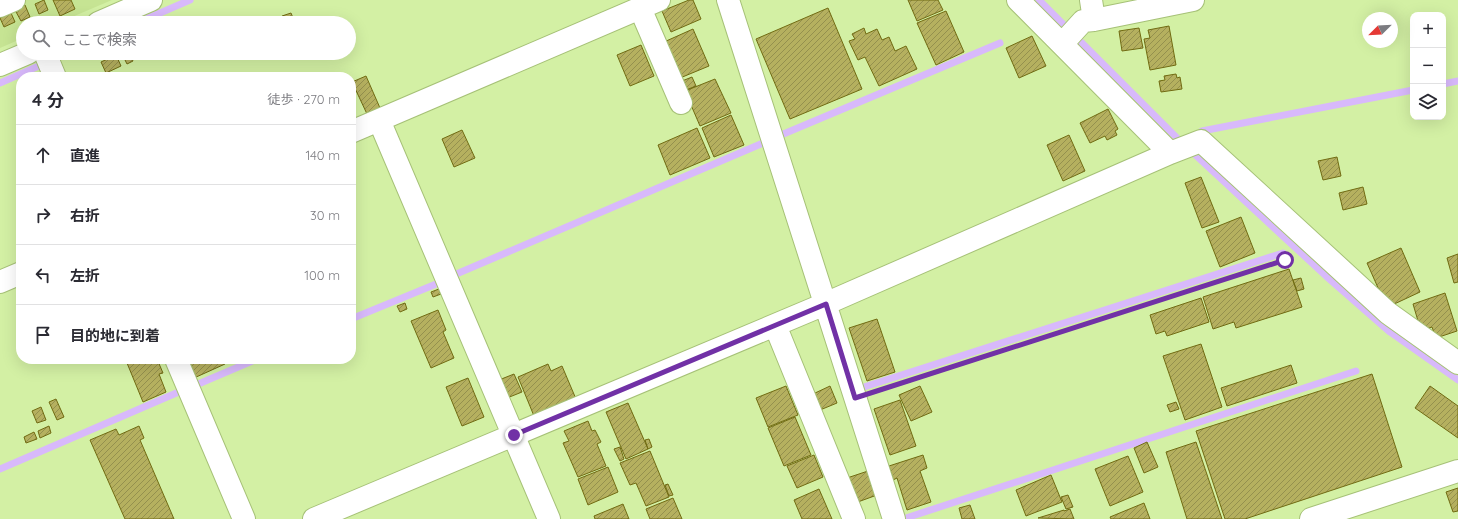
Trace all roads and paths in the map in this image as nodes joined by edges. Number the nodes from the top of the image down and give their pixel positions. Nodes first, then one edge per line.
1 (14, 0) edge
2 (151, 0) edge
3 (728, 0) edge
4 (1018, 0) edge
5 (1193, 0) edge
6 (650, 4) edge
7 (0, 6) edge
8 (114, 16) edge
9 (1080, 24) edge
10 (16, 60) edge
11 (44, 60) edge
12 (0, 65) edge
13 (52, 72) edge
14 (681, 103) dead end
15 (379, 120) junction
16 (356, 130) edge
17 (1173, 152) junction
18 (1285, 260) dead end
19 (16, 274) edge
20 (0, 282) edge
21 (826, 304) junction
22 (775, 325) junction
23 (1458, 363) edge
24 (178, 364) edge
25 (855, 398) junction
26 (514, 435) junction
27 (1458, 471) edge
28 (244, 519) edge
29 (314, 519) edge
30 (549, 519) edge
31 (854, 519) edge
32 (894, 519) edge
33 (1311, 519) edge

1 - 7 street
2 - 8 street
3 - 21 street
4 - 9 street
5 - 9 street
6 - 14 street
6 - 15 street
9 - 17 street
10 - 12 street
11 - 13 street
15 - 16 street
15 - 26 street
17 - 21 street
17 - 23 street
18 - 25 path
19 - 20 street
21 - 22 street
21 - 25 street
22 - 26 street
22 - 31 street
24 - 28 street
25 - 32 street
26 - 29 street
26 - 30 street
27 - 33 street

